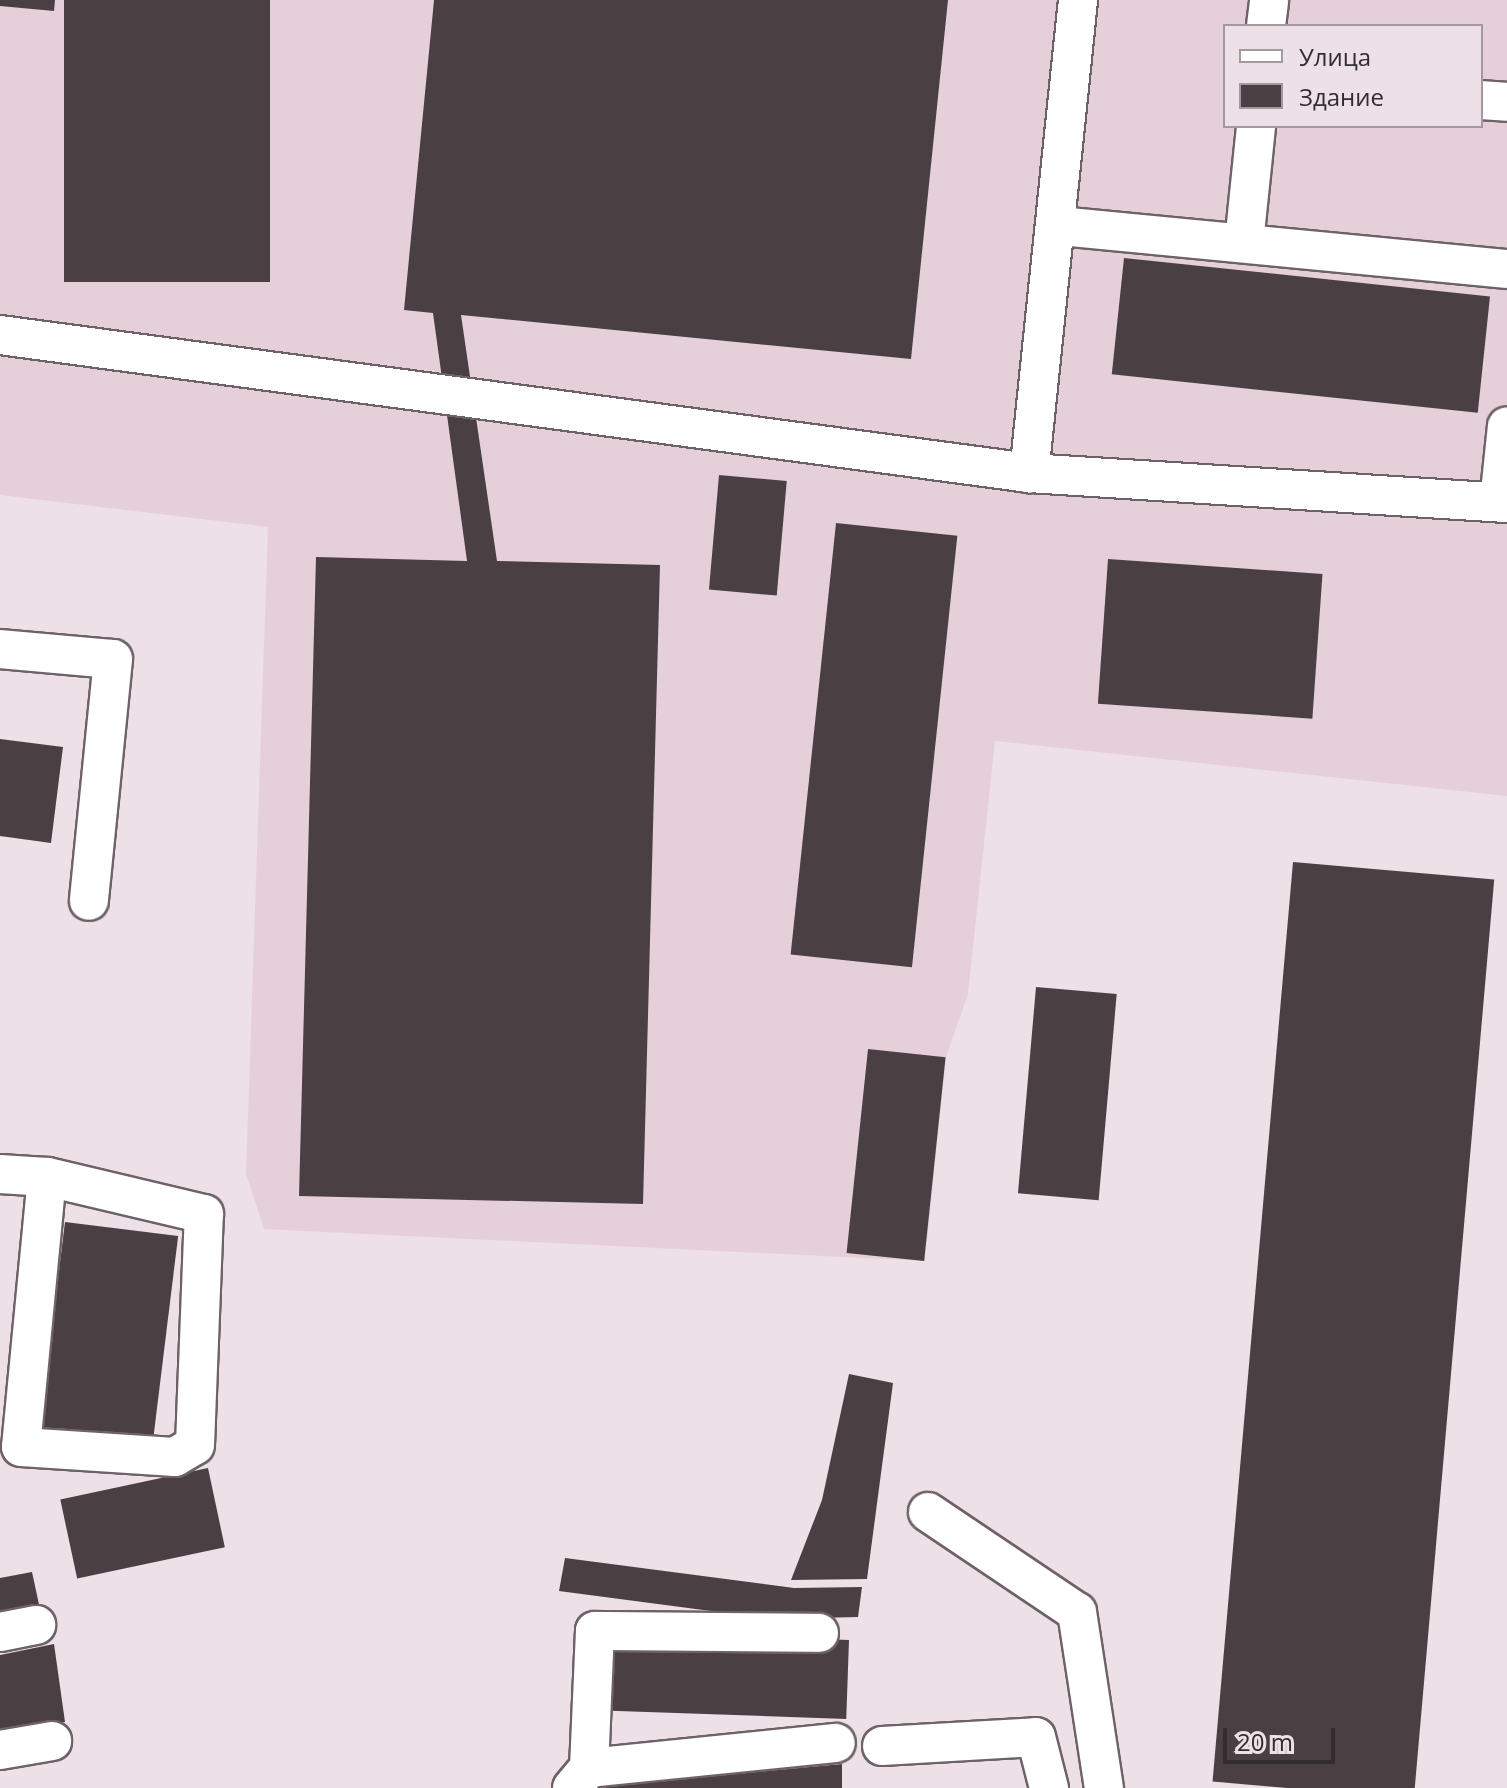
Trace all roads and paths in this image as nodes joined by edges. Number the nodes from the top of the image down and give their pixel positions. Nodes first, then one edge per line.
1 (1078, 0) edge
2 (1269, 0) edge
3 (1266, 24) edge
4 (1483, 100) edge
5 (1507, 102) edge
6 (1256, 128) edge
7 (1059, 226) junction
8 (1244, 243) junction
9 (1507, 269) edge
10 (0, 335) edge
11 (1507, 426) edge
12 (1029, 473) junction
13 (1503, 503) edge
14 (0, 649) edge
15 (89, 901) dead end
16 (0, 1174) edge
17 (47, 1177) junction
18 (928, 1512) dead end
19 (819, 1633) dead end
20 (52, 1741) dead end
21 (836, 1743) dead end
22 (882, 1746) dead end
23 (0, 1750) edge
24 (580, 1778) edge
25 (1049, 1788) edge
26 (1104, 1788) edge

1 - 7 lane
2 - 3 lane
4 - 5 lane
6 - 8 lane
7 - 8 lane
7 - 12 lane
8 - 9 lane
10 - 12 lane
11 - 13 lane
12 - 13 lane
14 - 15 lane
16 - 17 lane
17 - 17 lane
18 - 26 lane
19 - 24 lane
20 - 23 lane
21 - 24 lane
22 - 25 lane

